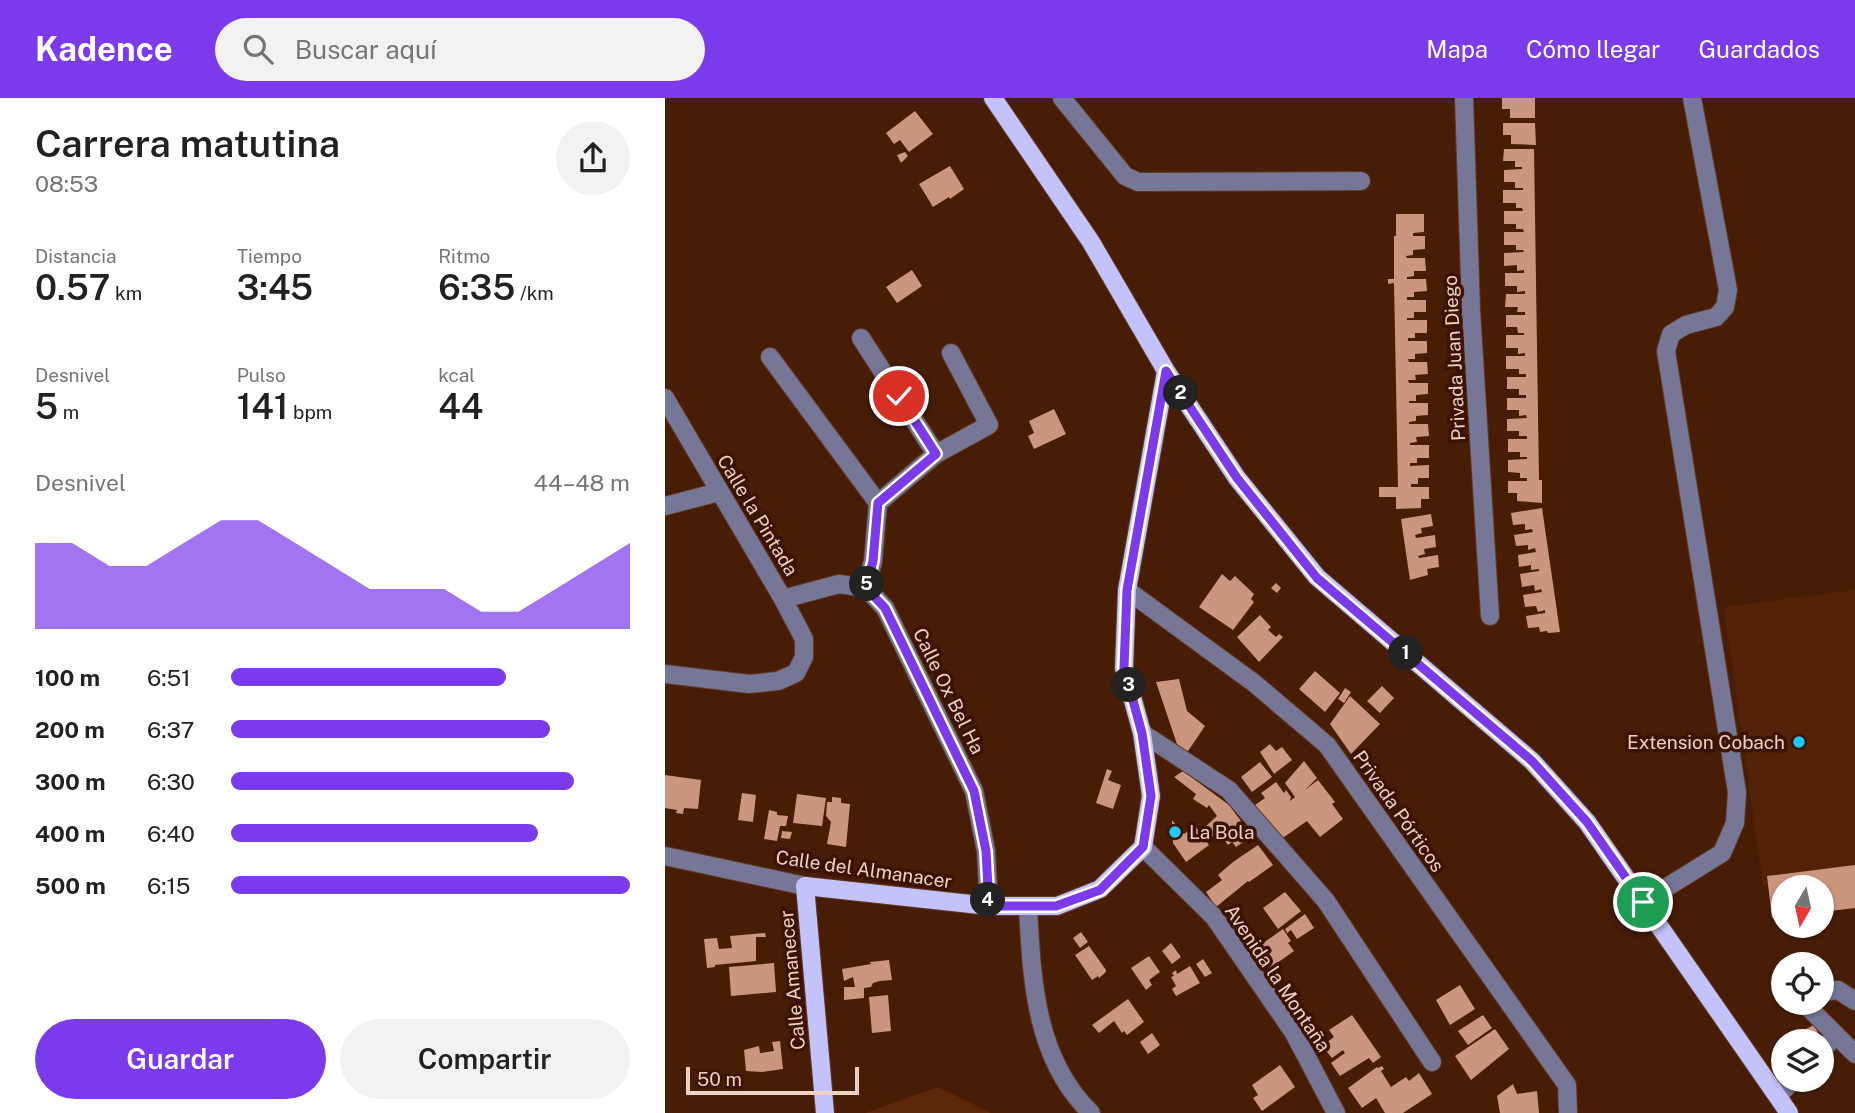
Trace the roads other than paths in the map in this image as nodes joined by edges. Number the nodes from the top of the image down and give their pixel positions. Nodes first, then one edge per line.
1 (993, 98) edge
2 (1062, 98) edge
3 (1464, 98) edge
4 (1692, 98) edge
5 (1361, 181) dead end
6 (861, 338) dead end
7 (951, 353) dead end
8 (770, 357) dead end
9 (1166, 371) junction
10 (665, 398) edge
11 (936, 454) junction
12 (719, 492) junction
13 (878, 503) junction
14 (665, 506) edge
15 (866, 588) junction
16 (1127, 590) junction
17 (783, 598) junction
18 (1490, 616) dead end
19 (665, 674) edge
20 (1142, 733) junction
21 (1143, 847) junction
22 (665, 856) edge
23 (806, 886) junction
24 (1643, 902) junction
25 (989, 906) junction
26 (1028, 908) junction
27 (1834, 990) edge
28 (1855, 1001) edge
29 (1815, 1015) edge
30 (1835, 1036) joint
31 (1855, 1054) edge
32 (1432, 1062) dead end
33 (1782, 1092) edge
34 (1778, 1096) junction
35 (825, 1113) edge
36 (1091, 1113) edge
37 (1336, 1113) edge
38 (1568, 1113) edge
39 (1789, 1113) edge

1 - 9 main road
2 - 5 street
3 - 18 street, Privada Juan Diego
4 - 24 street
6 - 11 street
7 - 11 street
8 - 13 street
9 - 16 main road
9 - 24 main road
10 - 12 street, Calle la Pintada
11 - 13 street
12 - 14 street
12 - 17 street, Calle la Pintada
13 - 15 street
15 - 17 street
15 - 25 street, Calle Ox Bel Ha
16 - 20 main road
16 - 38 street, Privada Pórticos
17 - 19 street, Calle la Pintada
20 - 21 main road
20 - 32 street
21 - 26 main road, Calle del Almanacer
21 - 37 street, Avenida la Montaña
22 - 23 street, Calle del Almanacer
23 - 25 main road, Calle del Almanacer
23 - 35 main road, Calle Amanecer
24 - 34 main road
25 - 26 main road, Calle del Almanacer
26 - 36 street
27 - 28 street
29 - 30 street
30 - 31 street
33 - 34 street
34 - 39 main road

